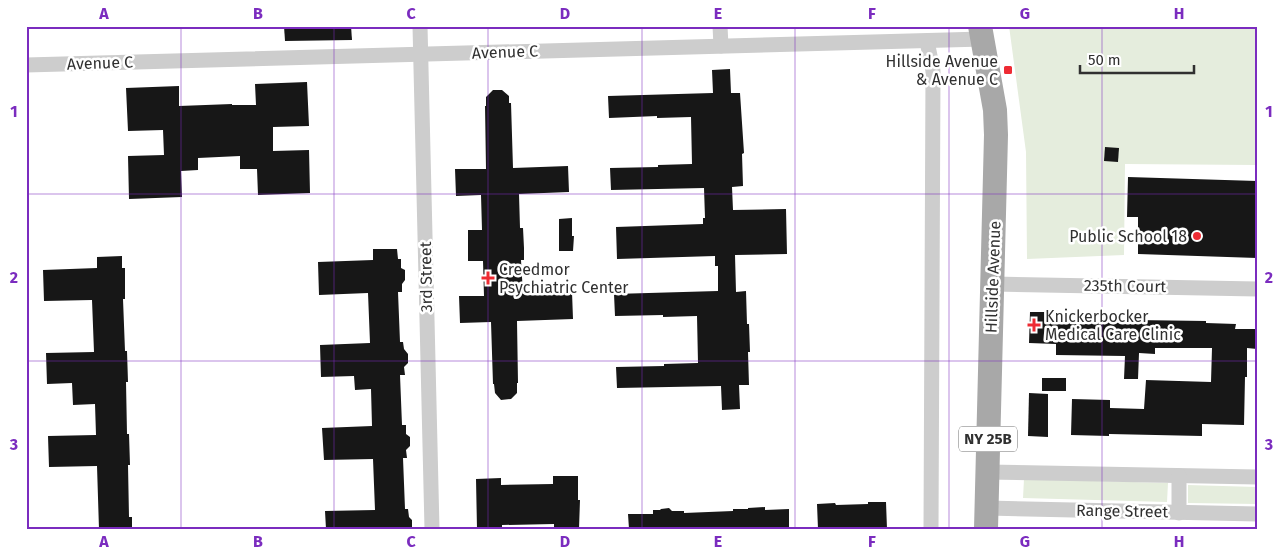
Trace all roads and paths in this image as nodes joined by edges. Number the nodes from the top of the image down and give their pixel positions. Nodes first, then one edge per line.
1 (420, 26) edge
2 (720, 26) edge
3 (982, 32) edge
4 (927, 41) junction
5 (721, 46) junction
6 (421, 54) junction
7 (26, 65) edge
8 (993, 284) junction
9 (1257, 290) edge
10 (987, 472) junction
11 (1179, 476) junction
12 (1257, 477) edge
13 (1179, 513) junction
14 (1257, 514) edge
15 (987, 518) edge
16 (432, 529) edge
17 (931, 529) edge

1 - 6 street, 3rd Street
2 - 5 street
3 - 4 street, Avenue C
3 - 8 main road, Hillside Avenue / NY 25B
4 - 5 street, Avenue C
4 - 17 street
5 - 6 street, Avenue C
6 - 7 street, Avenue C
6 - 16 street, 3rd Street
8 - 9 street, 235th Court
8 - 10 main road, Hillside Avenue / NY 25B
10 - 11 street
10 - 15 main road, Hillside Avenue / NY 25B
11 - 12 street
11 - 13 street
13 - 14 street, Range Street
13 - 15 street, Range Street

